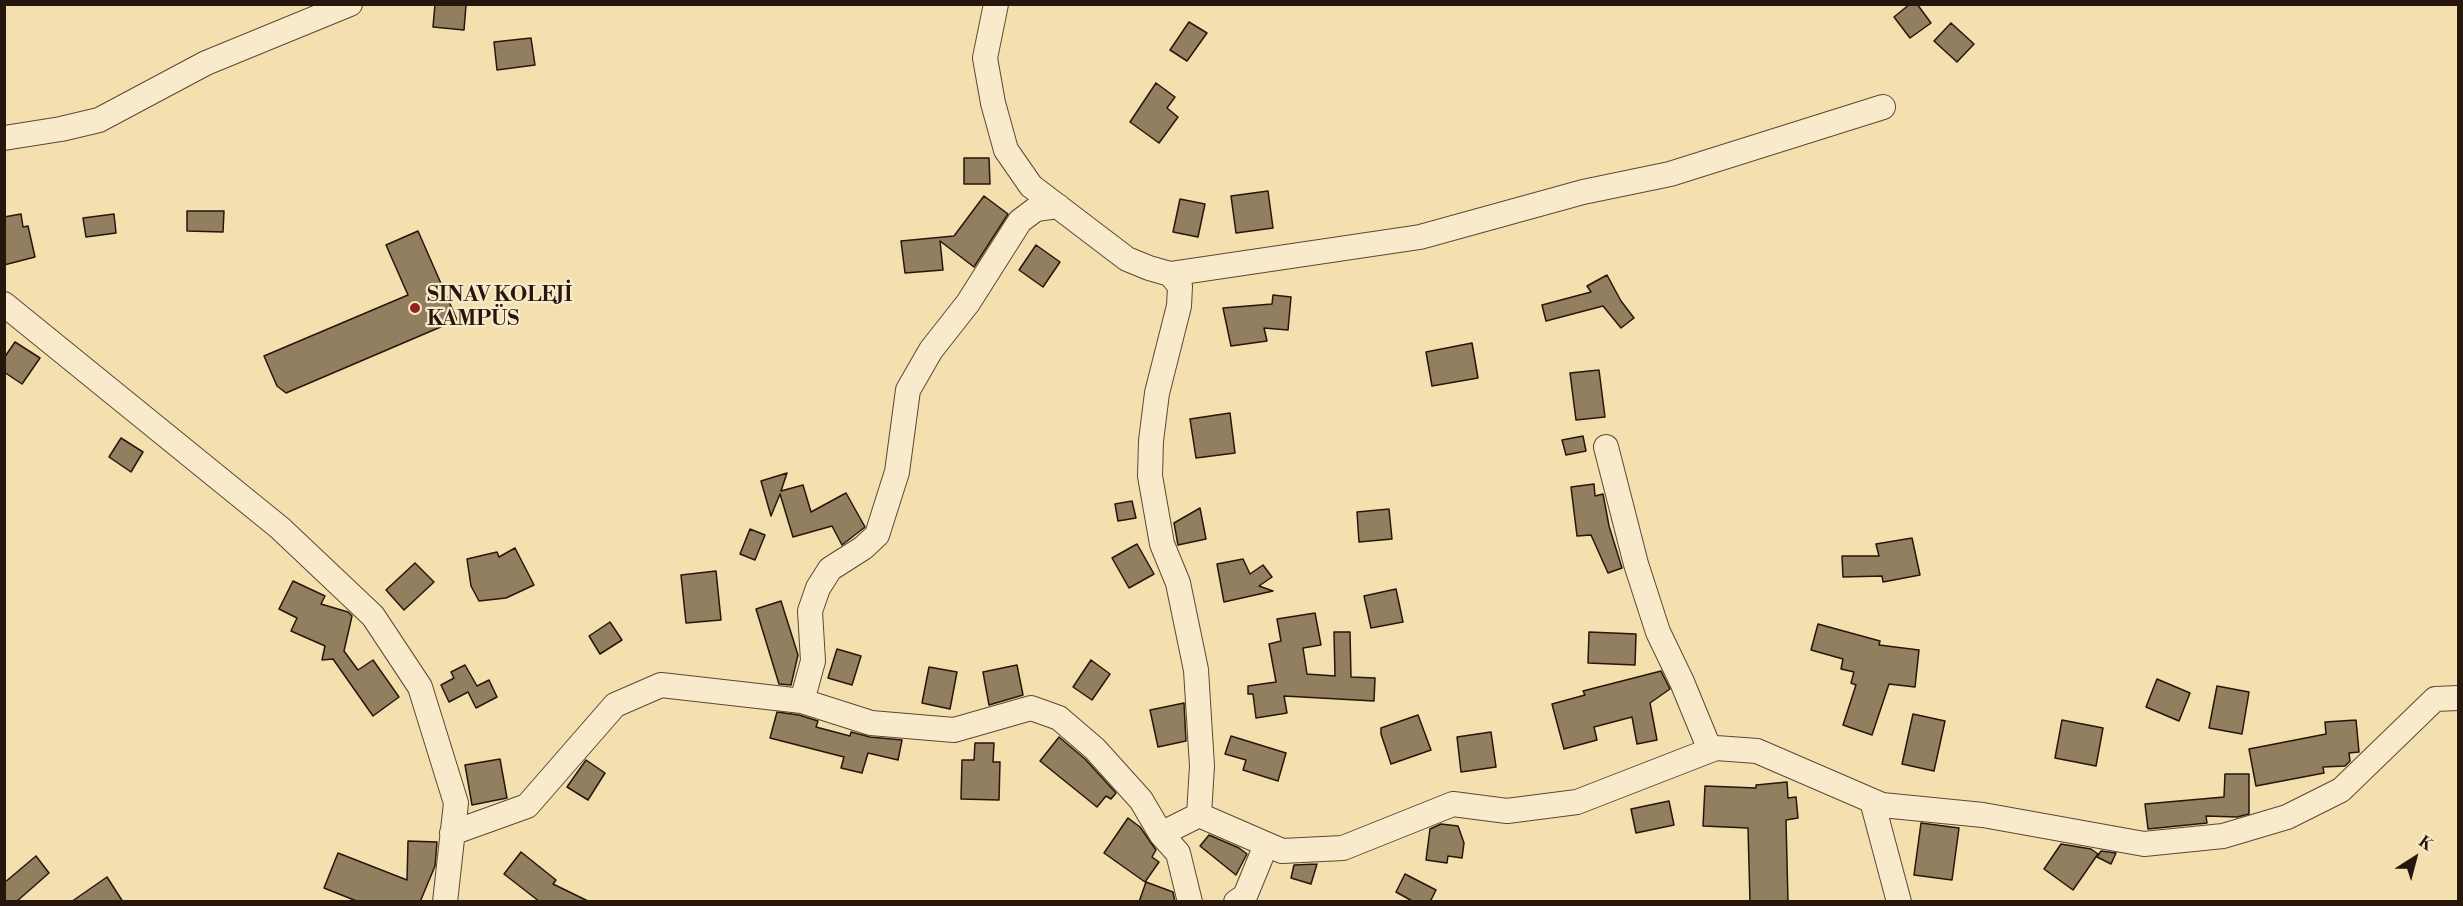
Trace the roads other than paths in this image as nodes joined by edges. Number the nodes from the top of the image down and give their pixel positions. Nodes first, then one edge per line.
1 (350, 4) edge
2 (996, 4) edge
3 (1883, 107) dead end
4 (4, 138) edge
5 (1058, 206) junction
6 (1170, 274) junction
7 (4, 304) edge
8 (1606, 447) dead end
9 (2458, 698) edge
10 (802, 701) junction
11 (1710, 750) junction
12 (1872, 801) junction
13 (1199, 815) junction
14 (452, 833) junction
15 (1161, 834) junction
16 (1266, 845) junction
17 (445, 902) edge
18 (1190, 902) edge
19 (1236, 902) edge
20 (1899, 902) edge

1 - 4 street
2 - 5 street
3 - 6 street
5 - 6 street
5 - 10 street
6 - 13 street
7 - 14 street
8 - 11 street
9 - 12 street
10 - 14 street
10 - 15 street
11 - 12 street
11 - 16 street
12 - 20 street
13 - 15 street
13 - 16 street
14 - 17 street
15 - 18 street
16 - 19 street

